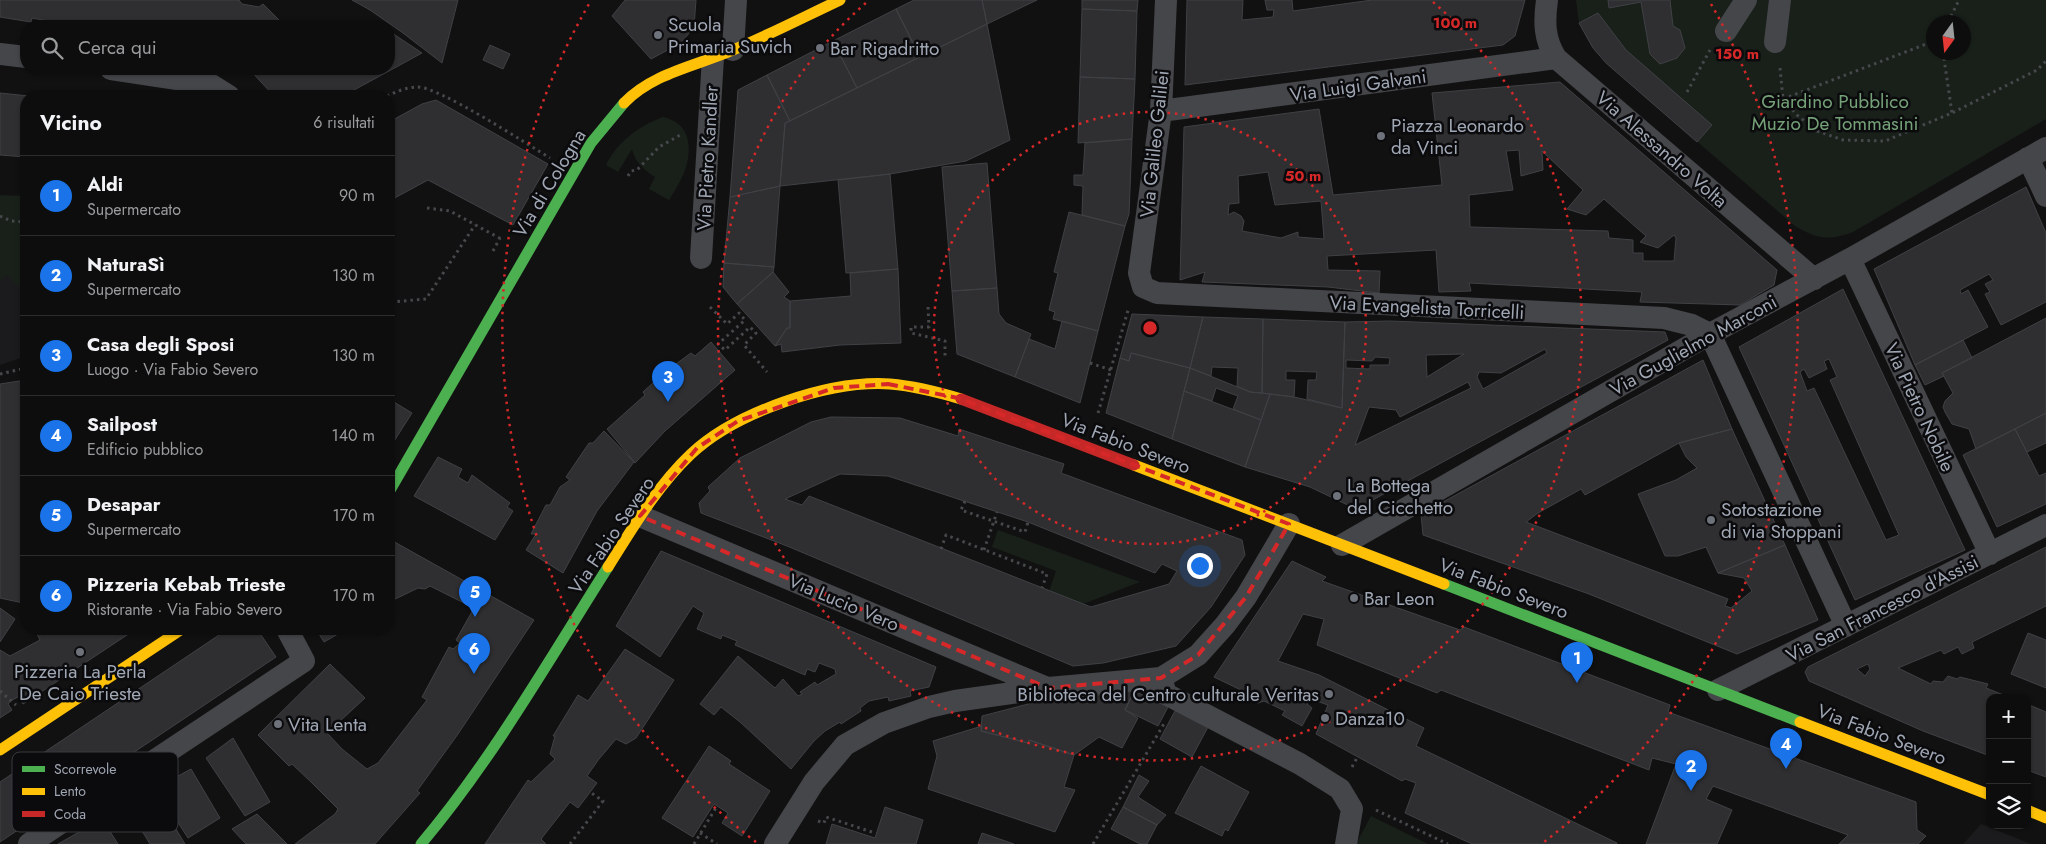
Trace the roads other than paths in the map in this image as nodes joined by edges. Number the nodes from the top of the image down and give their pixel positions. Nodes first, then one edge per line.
1 (736, 0) edge
2 (840, 0) edge
3 (1166, 0) edge
4 (1547, 0) edge
5 (1746, 0) edge
6 (1780, 0) edge
7 (1726, 31) road end
8 (1775, 42) road end
9 (723, 53) junction
10 (0, 54) edge
11 (20, 57) edge
12 (1556, 58) junction
13 (151, 75) edge
14 (220, 90) edge
15 (1161, 112) junction
16 (2037, 153) edge
17 (2046, 196) edge
18 (701, 258) dead end
19 (1850, 259) junction
20 (1814, 279) junction
21 (1142, 287) joint
22 (1710, 334) junction
23 (395, 483) edge
24 (640, 516) junction
25 (1288, 524) junction
26 (2046, 525) edge
27 (1342, 544) junction
28 (1990, 554) junction
29 (1846, 626) junction
30 (173, 635) edge
31 (290, 635) edge
32 (1162, 678) junction
33 (1048, 688) junction
34 (1718, 690) junction
35 (0, 750) edge
36 (167, 752) edge
37 (1986, 793) edge
38 (2031, 812) edge
39 (2046, 818) edge
40 (47, 832) edge
41 (29, 844) edge
42 (421, 844) edge
43 (775, 844) edge
44 (1346, 844) edge

1 - 9 street, Via Pietro Kandler
2 - 9 main road, Via di Cologna
3 - 15 street, Via Galileo Galilei
4 - 12 street, Via Alessandro Volta
5 - 7 street
6 - 8 street
9 - 18 street, Via Pietro Kandler
9 - 23 main road, Via di Cologna
10 - 11 street
12 - 15 street, Via Luigi Galvani
12 - 20 street, Via Alessandro Volta
13 - 14 street
15 - 21 street, Via Galileo Galilei
16 - 17 street
16 - 19 street, Via Guglielmo Marconi
19 - 20 street, Via Guglielmo Marconi
19 - 28 street, Via Pietro Nobile
20 - 22 street, Via Guglielmo Marconi
21 - 22 street, Via Evangelista Torricelli
22 - 27 street, Via Guglielmo Marconi
22 - 29 street
24 - 25 main road, Via Fabio Severo
24 - 33 street, Via Lucio Vero
24 - 42 main road, Via Fabio Severo
25 - 27 main road, Via Fabio Severo
25 - 32 street
26 - 28 street, Via San Francesco d'Assisi
27 - 34 main road, Via Fabio Severo
28 - 29 street, Via San Francesco d'Assisi
29 - 34 street, Via San Francesco d'Assisi
30 - 35 main road
31 - 36 street
32 - 33 street
32 - 44 street
33 - 43 street
34 - 37 main road, Via Fabio Severo
38 - 39 main road
40 - 41 street

